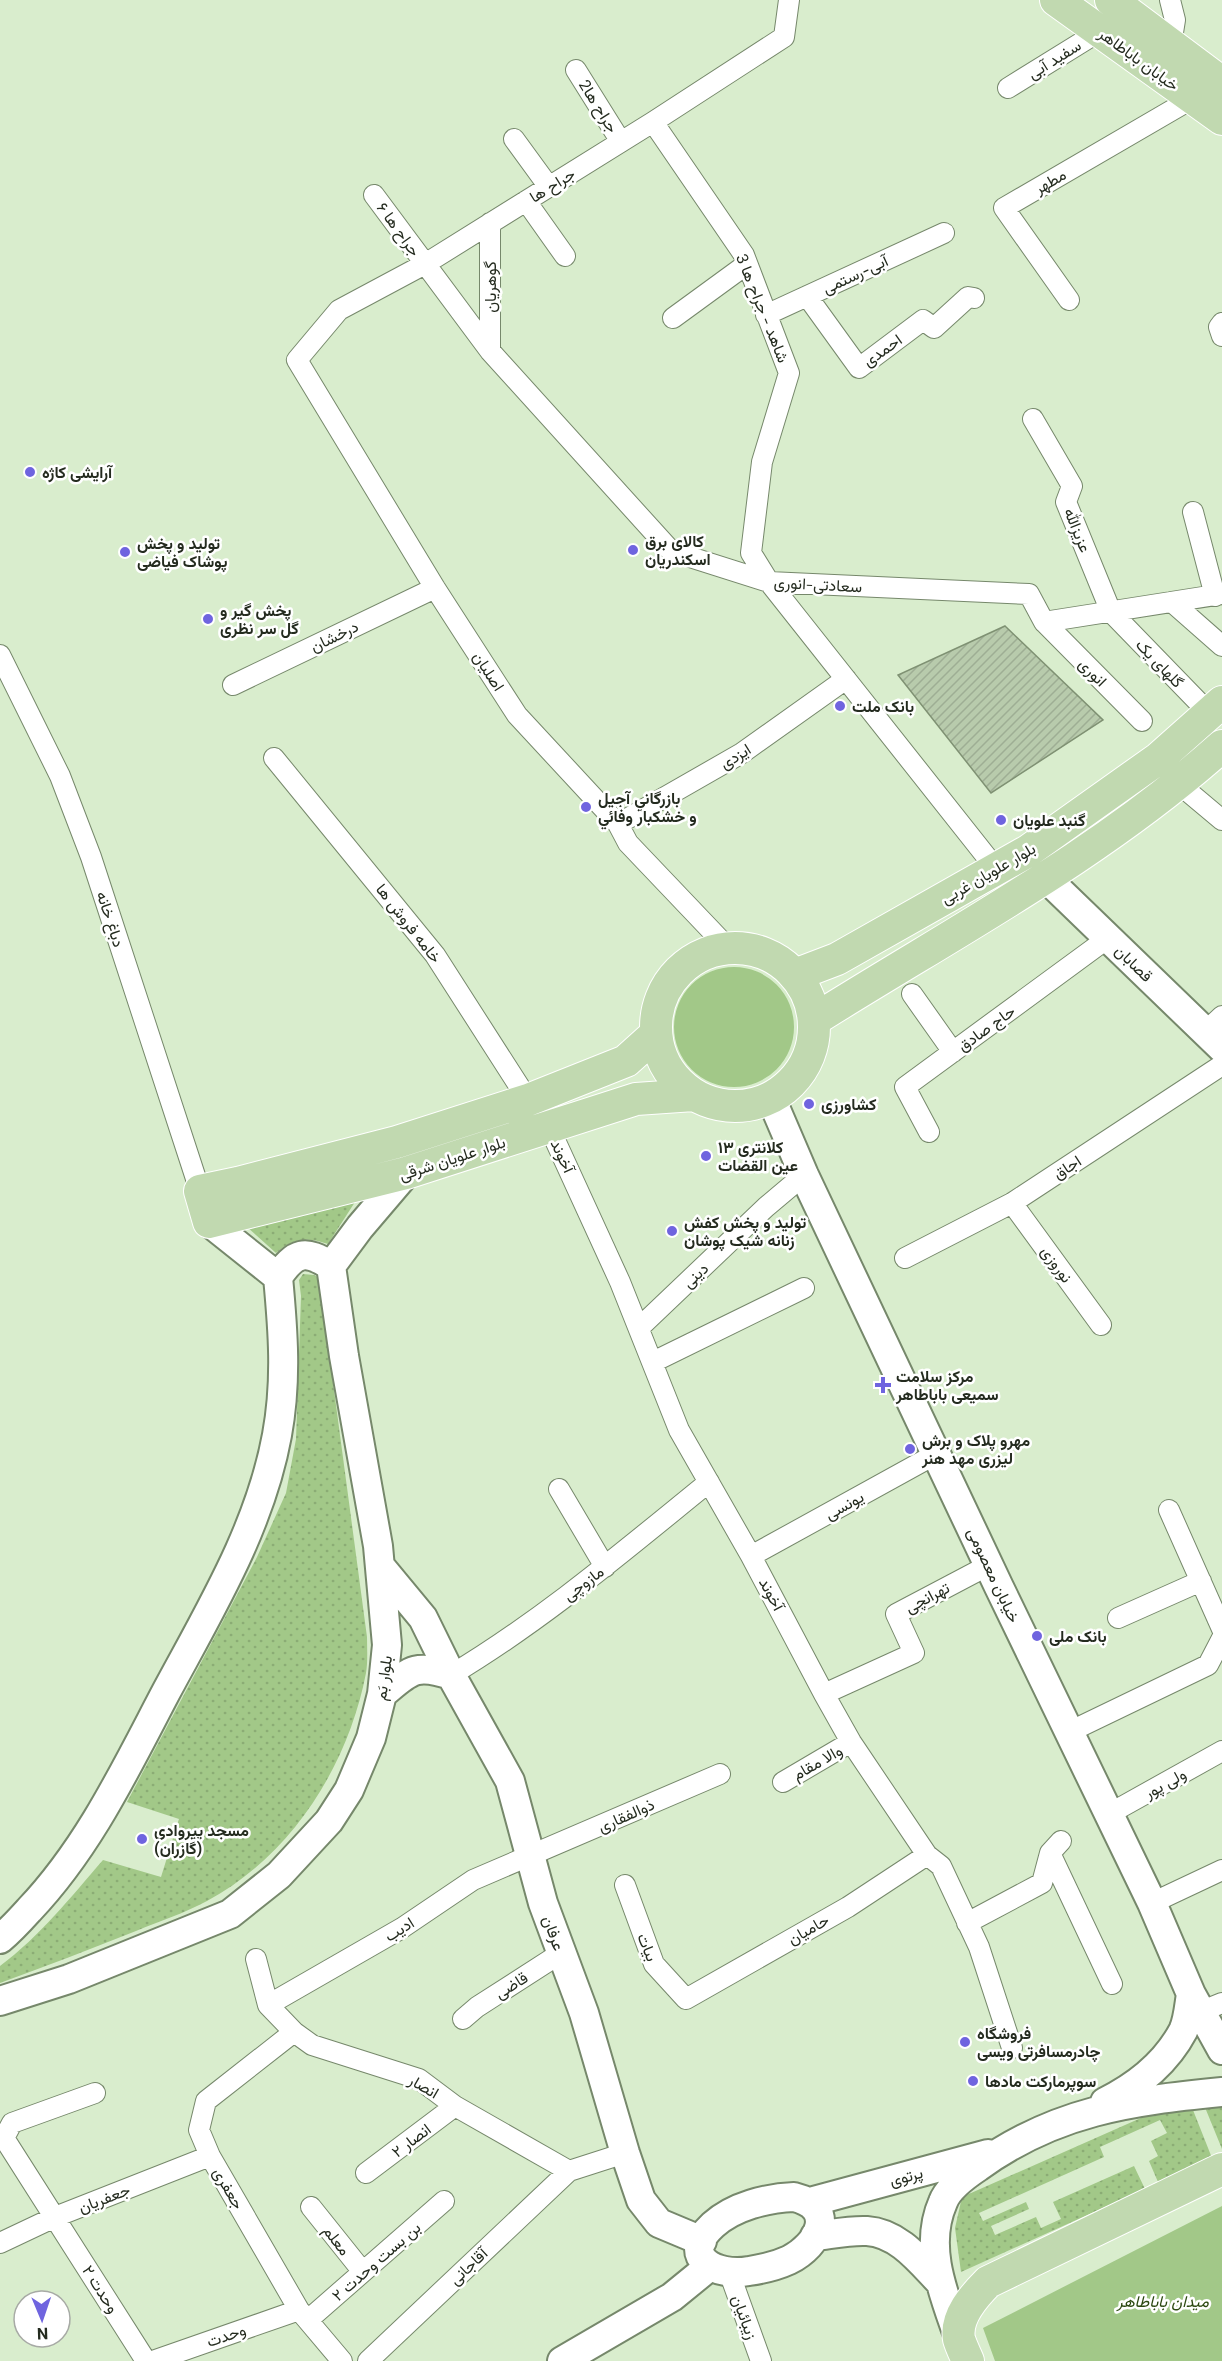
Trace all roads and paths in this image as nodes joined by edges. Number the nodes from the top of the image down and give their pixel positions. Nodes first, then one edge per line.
1 (789, 0) edge
2 (1056, 0) edge
3 (1111, 0) edge
4 (1170, 0) edge
5 (1100, 31) junction
6 (1171, 45) junction
7 (576, 70) dead end
8 (1222, 83) edge
9 (1008, 88) dead end
10 (1193, 98) junction
11 (1222, 119) edge
12 (653, 122) junction
13 (514, 139) dead end
14 (621, 142) junction
15 (549, 187) junction
16 (374, 195) dead end
17 (526, 201) junction
18 (490, 223) junction
19 (944, 233) dead end
20 (566, 256) dead end
21 (425, 264) junction
22 (747, 264) junction
23 (807, 296) junction
24 (974, 298) dead end
25 (1069, 300) dead end
26 (766, 315) junction
27 (673, 318) dead end
28 (1222, 323) edge
29 (1222, 336) edge
30 (490, 351) junction
31 (297, 360) joint
32 (1033, 419) dead end
33 (1194, 512) dead end
34 (769, 582) junction
35 (435, 588) junction
36 (1218, 595) edge
37 (1172, 602) junction
38 (1111, 612) junction
39 (1044, 622) junction
40 (1222, 646) edge
41 (1, 659) edge
42 (846, 679) junction
43 (233, 685) dead end
44 (1216, 708) edge
45 (1142, 721) dead end
46 (1222, 746) edge
47 (274, 758) dead end
48 (1149, 765) junction
49 (1175, 787) junction
50 (1222, 820) edge
51 (618, 824) junction
52 (997, 870) junction
53 (1046, 879) junction
54 (1108, 938) junction
55 (728, 948) junction
56 (795, 975) junction
57 (912, 994) dead end
58 (814, 1020) junction
59 (1217, 1032) edge
60 (656, 1034) junction
61 (953, 1052) junction
62 (1222, 1065) edge
63 (694, 1095) junction
64 (771, 1098) junction
65 (528, 1100) junction
66 (549, 1127) junction
67 (929, 1132) dead end
68 (406, 1173) junction
69 (804, 1174) junction
70 (200, 1191) junction
71 (1012, 1203) junction
72 (209, 1222) junction
73 (905, 1258) dead end
74 (331, 1266) junction
75 (278, 1277) junction
76 (804, 1288) dead end
77 (1101, 1325) dead end
78 (640, 1327) junction
79 (653, 1362) junction
80 (936, 1454) junction
81 (708, 1482) junction
82 (559, 1489) dead end
83 (1169, 1510) dead end
84 (751, 1556) junction
85 (989, 1564) junction
86 (380, 1566) junction
87 (604, 1567) junction
88 (1201, 1581) junction
89 (1119, 1618) dead end
90 (1222, 1629) edge
91 (1222, 1638) edge
92 (451, 1675) junction
93 (382, 1694) junction
94 (824, 1694) junction
95 (1069, 1732) junction
96 (851, 1742) junction
97 (1222, 1751) edge
98 (720, 1774) dead end
99 (783, 1782) dead end
100 (1109, 1814) junction
101 (927, 1855) junction
102 (532, 1857) junction
103 (1222, 1870) edge
104 (625, 1886) dead end
105 (1152, 1903) junction
106 (967, 1923) junction
107 (0, 1939) edge
108 (561, 1953) junction
109 (256, 1959) dead end
110 (1112, 1984) dead end
111 (686, 1999) joint
112 (0, 2001) edge
113 (1204, 2003) edge
114 (268, 2005) junction
115 (463, 2019) dead end
116 (294, 2032) junction
117 (1012, 2048) dead end
118 (1222, 2050) edge
119 (1222, 2092) edge
120 (95, 2093) dead end
121 (455, 2106) junction
122 (1081, 2114) junction
123 (1001, 2150) junction
124 (625, 2153) junction
125 (210, 2156) junction
126 (1222, 2169) edge
127 (569, 2171) junction
128 (366, 2173) dead end
129 (444, 2201) dead end
130 (810, 2202) junction
131 (311, 2207) dead end
132 (55, 2217) junction
133 (815, 2236) junction
134 (0, 2243) edge
135 (714, 2260) junction
136 (363, 2272) junction
137 (939, 2281) junction
138 (304, 2315) junction
139 (963, 2350) edge
140 (146, 2361) edge
141 (153, 2361) edge
142 (342, 2361) edge
143 (368, 2361) edge
144 (562, 2361) edge
145 (761, 2361) edge

1 - 12 street, جراح ها
2 - 5 main road, خیابان باباطاهر
3 - 6 main road, خیابان باباطاهر
4 - 6 street
5 - 9 street, سفید آبی
5 - 10 main road, خیابان باباطاهر
6 - 8 main road, خیابان باباطاهر
7 - 14 street, جراح ها2
10 - 11 main road, خیابان باباطاهر
10 - 25 street, مطهر
12 - 14 street, جراح ها
12 - 22 street, شاهد - جراح ها 3
13 - 15 street
14 - 15 street, جراح ها
15 - 17 street, جراح ها
16 - 21 street, جراح ها ۶
17 - 18 street, جراح ها
17 - 20 street
18 - 21 street, جراح ها
18 - 30 street, گوهریان
19 - 23 street, آبی-رستمی
21 - 30 street, سعادتی-انوری
21 - 31 street, جراح ها
22 - 26 street, شاهد - جراح ها 3
22 - 27 street
23 - 24 street, احمدی
23 - 26 street, آبی-رستمی
26 - 34 street, شاهد - جراح ها 3
28 - 29 street
30 - 34 street, سعادتی-انوری
31 - 35 street, اصلیان
32 - 38 street, عزیزالله
33 - 36 street
34 - 39 street, سعادتی-انوری
34 - 42 street, شاهد - جراح ها 3
35 - 43 street, درخشان
35 - 51 street, اصلیان
36 - 37 street
37 - 38 street
37 - 40 street
38 - 39 street
38 - 44 street, گلهای یک
39 - 45 street, انوری
41 - 70 street, دباغ خانه
42 - 51 street, ایزدی
42 - 52 street, شاهد - جراح ها 3
44 - 48 main road, بلوار علویان غربی
46 - 49 main road, بلوار علویان غربی
47 - 65 street, خامه فروش ها
48 - 49 main road
48 - 52 main road, بلوار علویان غربی
49 - 50 street
49 - 53 main road, بلوار علویان غربی
51 - 55 street, اصلیان
52 - 56 main road, بلوار علویان غربی
53 - 54 main road, قصابان
53 - 58 main road, بلوار علویان غربی
54 - 59 main road, قصابان
54 - 61 street, حاج صادق
55 - 56 main road
55 - 60 main road
56 - 58 main road
57 - 61 street
58 - 64 main road
60 - 63 main road
60 - 65 main road, بلوار علویان شرقی
61 - 67 street, حاج صادق
62 - 71 street, اجاق
63 - 64 main road
63 - 66 main road, بلوار علویان شرقی
64 - 69 main road, خیابان معصومی
65 - 70 main road, بلوار علویان شرقی
66 - 68 main road, بلوار علویان شرقی
66 - 78 street, آخوند
68 - 72 main road, بلوار علویان شرقی
68 - 74 main road
69 - 78 street, دینی
69 - 80 main road, خیابان معصومی
70 - 72 main road
71 - 73 street, اجاق
71 - 77 street, نوروزی
72 - 75 main road
74 - 75 main road
74 - 86 main road, بلوار بَم
75 - 107 main road
76 - 79 street
78 - 79 street, آخوند
79 - 81 street, آخوند
80 - 84 street, یونسی
80 - 85 main road, خیابان معصومی
81 - 84 street, آخوند
81 - 87 street, مازوچی
82 - 87 street
83 - 88 street
84 - 94 street, آخوند
85 - 94 street, تهرانچی
85 - 95 main road, خیابان معصومی
86 - 92 main road, عرفان
86 - 93 main road, بلوار بَم
87 - 92 street, مازوچی
88 - 89 street
88 - 90 street
91 - 95 street
92 - 93 main road
92 - 102 main road, عرفان
93 - 112 main road, بلوار بَم
94 - 96 street, آخوند
95 - 100 main road, خیابان معصومی
96 - 99 street, والا مقام
96 - 101 street, آخوند
97 - 100 street, ولی پور
98 - 102 street, ذوالفقاری
100 - 105 main road, خیابان معصومی
101 - 106 street, آخوند
101 - 111 street, حامیان
102 - 108 main road, عرفان
102 - 114 street, ادیب
103 - 105 street
104 - 111 street, بیات
105 - 113 main road, خیابان معصومی
106 - 110 street
106 - 117 street, آخوند
108 - 115 street, قاضی
108 - 124 main road, عرفان
109 - 114 street, انصار
113 - 118 main road, خیابان معصومی
113 - 122 main road
114 - 116 street, انصار
116 - 121 street, انصار
116 - 125 street, جعفری
119 - 122 main road
120 - 132 street, وحدت ۲
121 - 127 street, انصار
121 - 128 street, انصار ۲
122 - 123 main road
123 - 130 main road, پرتوی
123 - 137 main road
124 - 127 street
124 - 135 main road, عرفان
125 - 132 street, جعفریان
125 - 138 street, جعفری
126 - 139 main road
127 - 143 street, آقاجانی
129 - 136 street, بن بست وحدت ۲
130 - 133 main road
130 - 135 main road, پرتوی
131 - 136 street, معلم
132 - 134 street, جعفریان
132 - 140 street, وحدت ۲
133 - 135 main road
133 - 137 main road
135 - 144 main road, پرتوی
135 - 145 street, زیبائیان
136 - 138 street, بن بست وحدت ۲
137 - 139 main road
138 - 141 street, وحدت
138 - 142 street, جعفری

